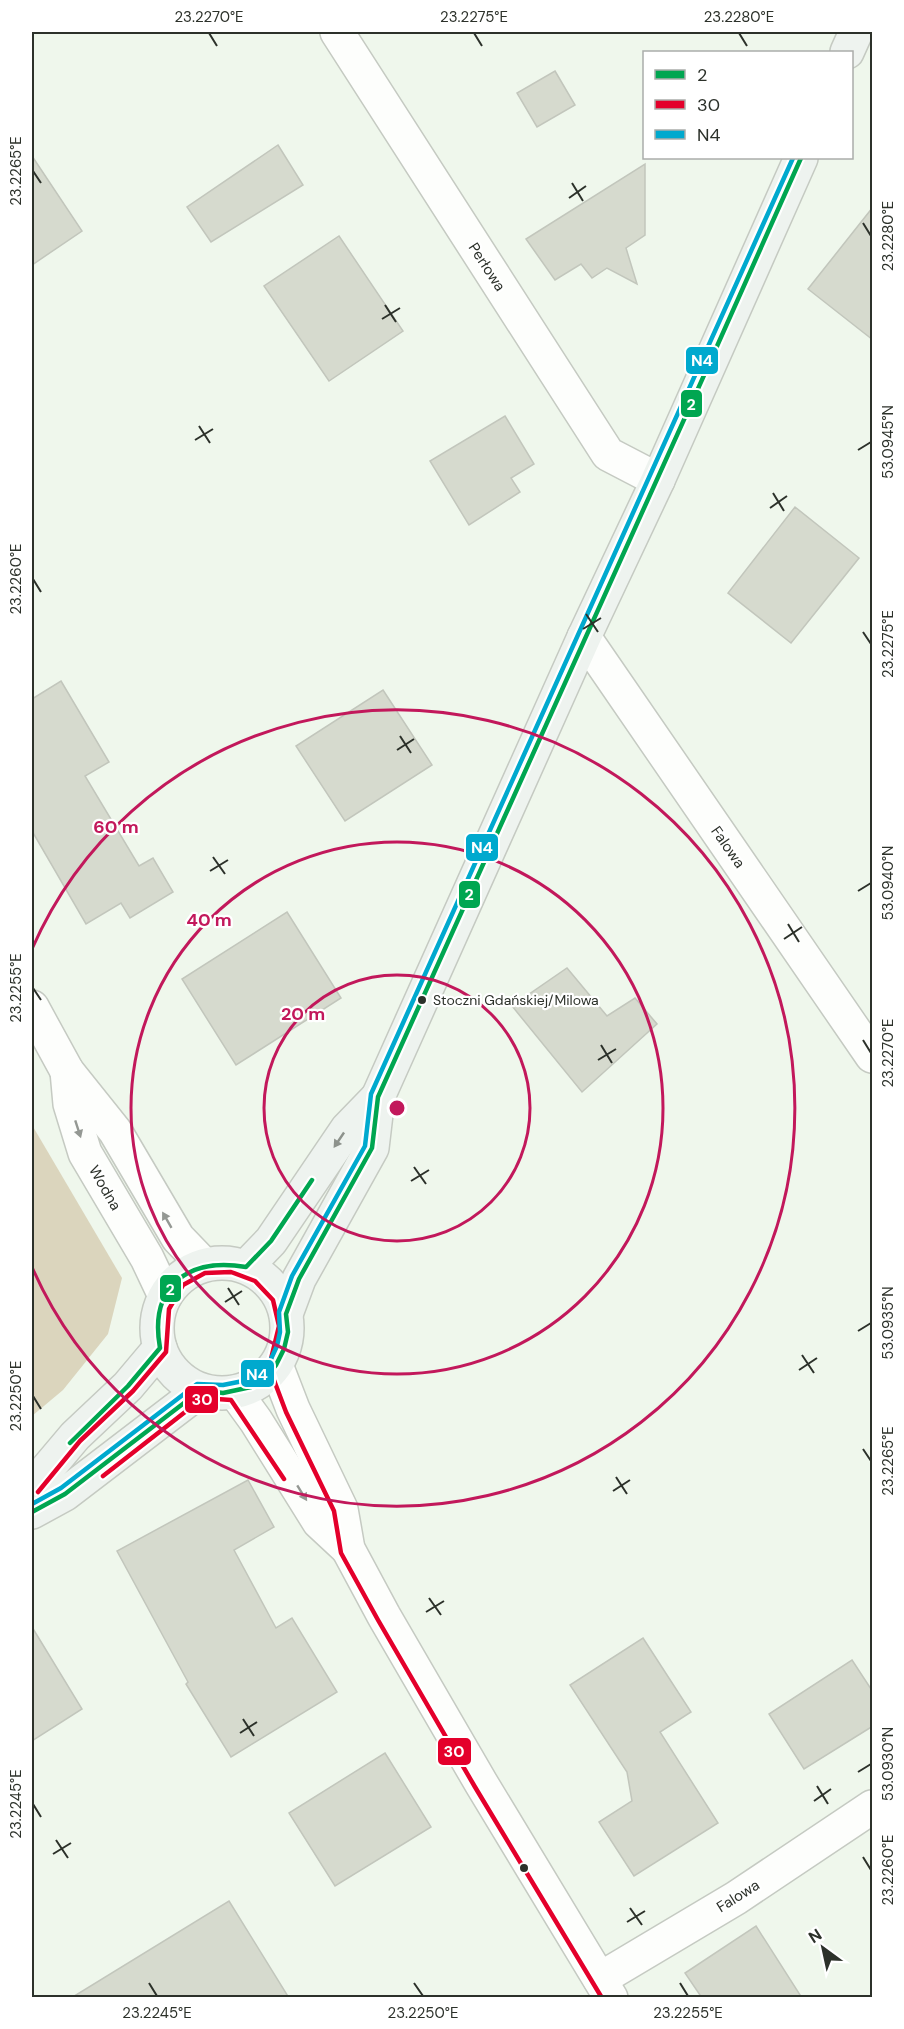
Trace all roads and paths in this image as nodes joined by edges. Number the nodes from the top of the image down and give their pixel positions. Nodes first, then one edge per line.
1 (337, 32) edge
2 (856, 32) edge
3 (847, 51) edge
4 (801, 159) edge
5 (658, 480) junction
6 (584, 637) junction
7 (32, 1007) edge
8 (873, 1056) edge
9 (67, 1071) junction
10 (378, 1097) junction
11 (204, 1265) junction
12 (246, 1267) junction
13 (165, 1296) junction
14 (286, 1314) junction
15 (160, 1348) junction
16 (276, 1365) junction
17 (201, 1390) junction
18 (235, 1392) junction
19 (32, 1486) edge
20 (32, 1512) edge
21 (348, 1549) junction
22 (873, 1807) edge
23 (605, 1988) edge

1 - 5 street, Perłowa
2 - 3 street
4 - 5 street
5 - 6 street
6 - 8 street, Falowa
6 - 10 street
7 - 9 street, Wodna
11 -> 9 street, Wodna
9 -> 13 street, Wodna
10 -> 12 street
10 - 14 street
11 - 12 street
11 - 13 street
12 - 14 street
13 - 15 street
14 - 16 street
15 - 17 street
15 - 19 street
16 - 18 street
16 - 21 street
17 - 18 street
17 - 20 street
18 -> 21 street
21 - 23 street
22 - 23 street, Falowa

